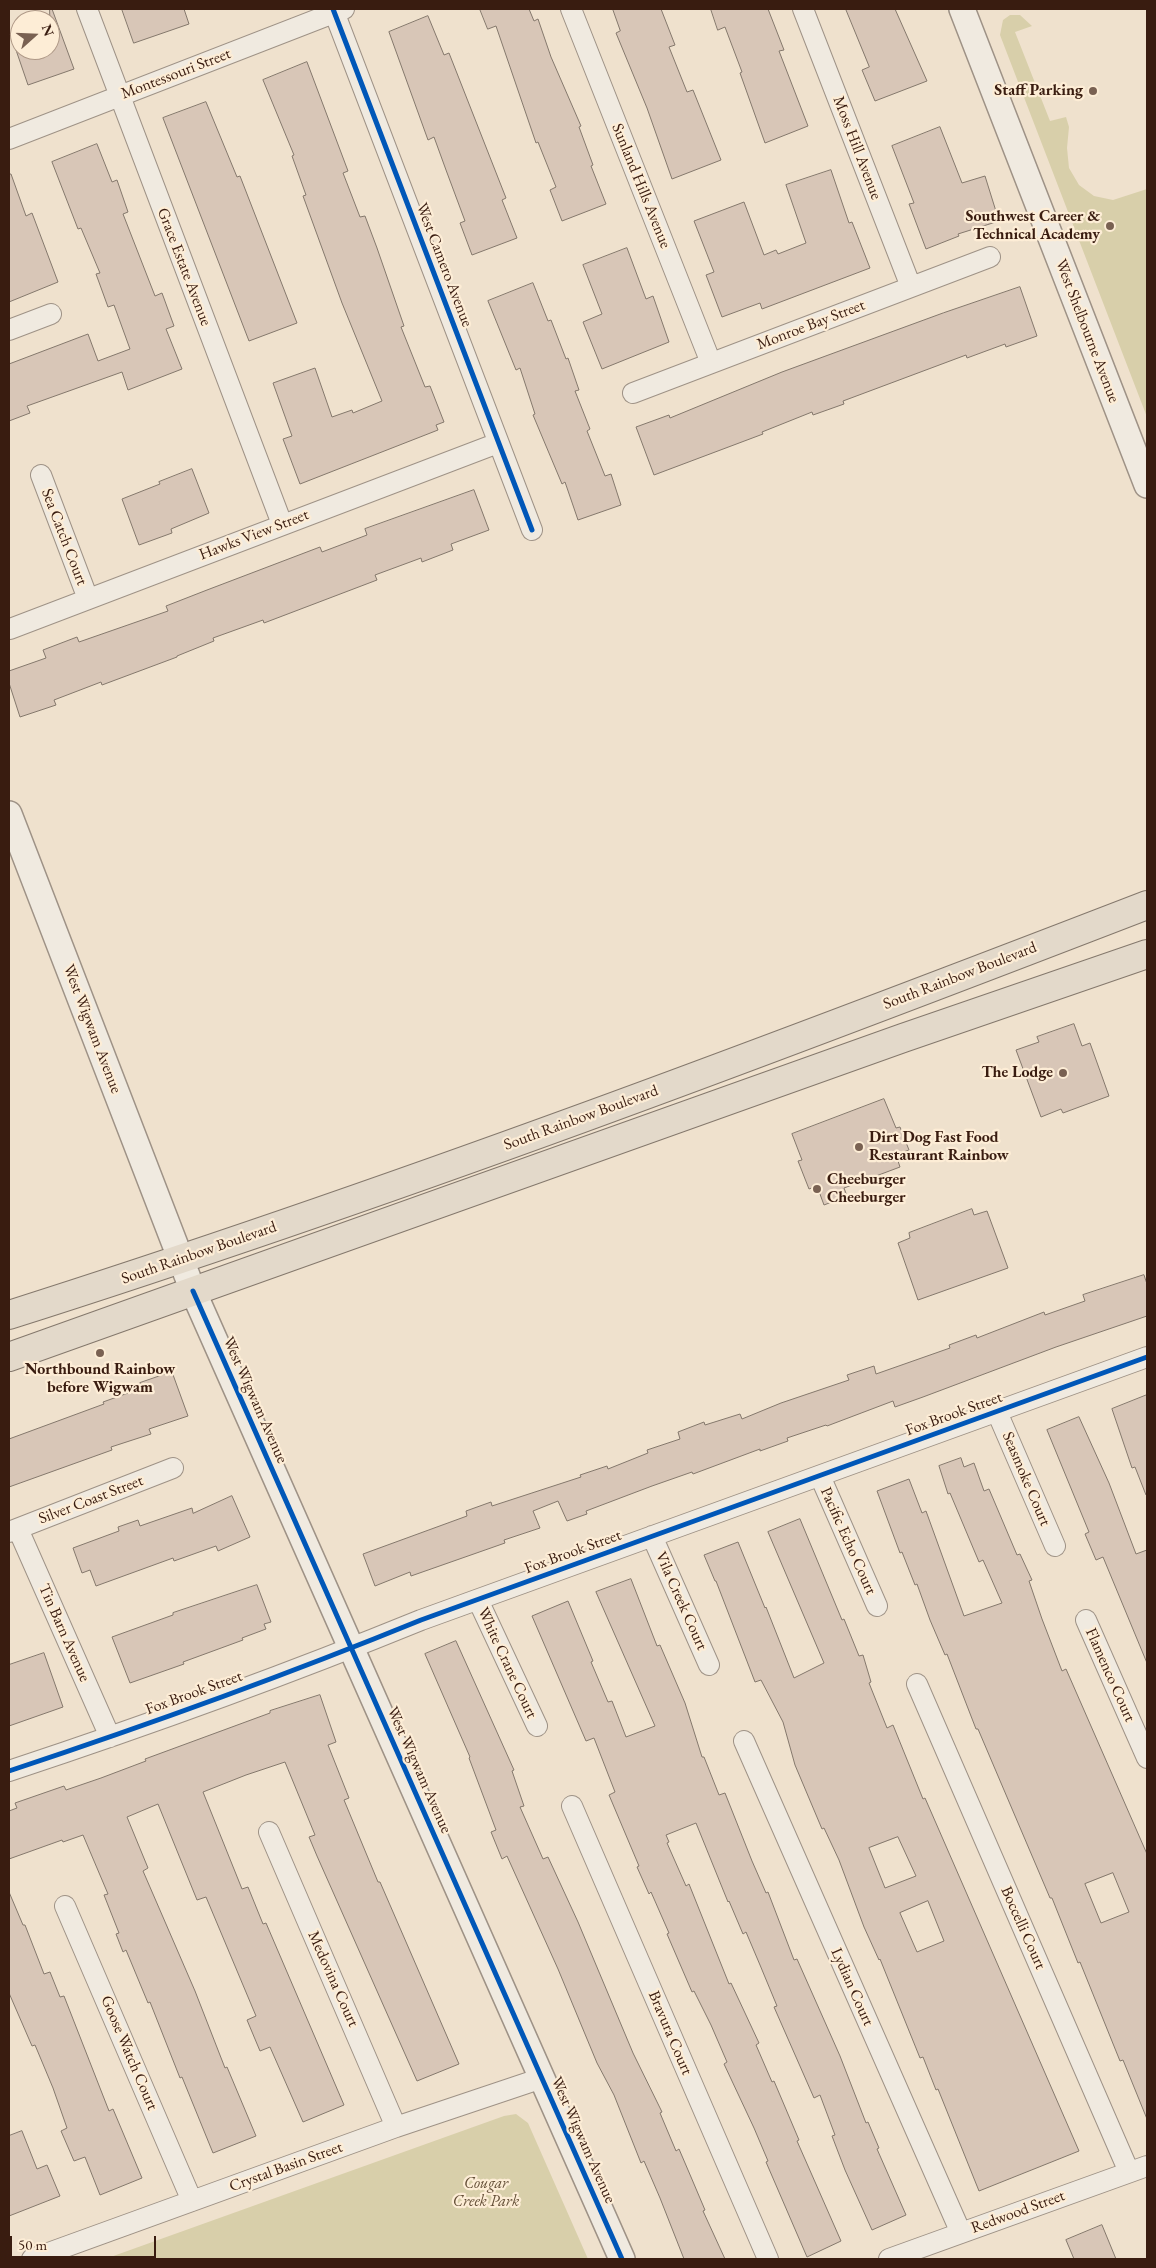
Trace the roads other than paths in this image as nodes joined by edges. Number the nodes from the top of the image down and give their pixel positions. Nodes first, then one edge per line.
1 (87, 9) edge
2 (571, 9) edge
3 (803, 9) edge
4 (962, 9) edge
5 (337, 10) edge
6 (120, 96) junction
7 (9, 139) edge
8 (990, 257) dead end
9 (911, 287) junction
10 (51, 314) dead end
11 (9, 330) edge
12 (711, 363) junction
13 (633, 393) dead end
14 (498, 443) junction
15 (41, 475) dead end
16 (1147, 485) edge
17 (282, 524) junction
18 (532, 530) dead end
19 (88, 599) junction
20 (10, 630) dead end
21 (9, 814) edge
22 (1147, 905) edge
23 (1142, 953) edge
24 (924, 990) junction
25 (714, 1068) junction
26 (762, 1088) junction
27 (576, 1155) junction
28 (181, 1260) junction
29 (193, 1291) junction
30 (9, 1315) edge
31 (9, 1357) edge
32 (1147, 1357) edge
33 (997, 1412) junction
34 (173, 1468) dead end
35 (820, 1476) junction
36 (13, 1530) edge
37 (652, 1536) junction
38 (1055, 1546) dead end
39 (478, 1600) junction
40 (877, 1606) dead end
41 (1086, 1620) dead end
42 (351, 1649) junction
43 (709, 1665) dead end
44 (917, 1684) dead end
45 (537, 1726) dead end
46 (110, 1737) junction
47 (744, 1741) dead end
48 (1147, 1758) edge
49 (9, 1771) edge
50 (572, 1806) dead end
51 (269, 1832) dead end
52 (65, 1906) dead end
53 (542, 2078) junction
54 (396, 2127) junction
55 (1138, 2169) edge
56 (192, 2201) junction
57 (960, 2233) junction
58 (32, 2259) edge
59 (622, 2259) edge
60 (768, 2259) edge
61 (889, 2259) edge

1 - 6 street, Grace Estate Avenue
2 - 12 street, Sunland Hills Avenue
3 - 9 street, Moss Hill Avenue
4 - 16 street, West Shelbourne Avenue
5 - 6 street, Montessouri Street
5 - 14 street, West Camero Avenue
6 - 7 street, Montessouri Street
6 - 17 street, Grace Estate Avenue
8 - 9 street, Monroe Bay Street
9 - 12 street, Monroe Bay Street
10 - 11 street
12 - 13 street, Monroe Bay Street
14 - 17 street, Hawks View Street
14 - 18 street, West Camero Avenue
15 - 19 street, Sea Catch Court
17 - 19 street, Hawks View Street
19 - 20 street, Hawks View Street
21 - 28 street, West Wigwam Avenue
22 - 24 main road, South Rainbow Boulevard
23 - 26 main road, South Rainbow Boulevard
24 - 25 main road, South Rainbow Boulevard
24 - 26 main road
25 - 27 main road
25 - 28 main road, South Rainbow Boulevard
26 - 27 main road, South Rainbow Boulevard
27 - 29 main road, South Rainbow Boulevard
28 - 29 street, West Wigwam Avenue
28 - 30 main road, South Rainbow Boulevard
29 - 31 main road, South Rainbow Boulevard
29 - 42 street, West Wigwam Avenue
32 - 33 street, Fox Brook Street
33 - 35 street, Fox Brook Street
33 - 38 street, Seasmoke Court
34 - 36 street, Silver Coast Street
35 - 37 street, Fox Brook Street
35 - 40 street, Pacific Echo Court
36 - 46 street, Tin Barn Avenue
37 - 39 street, Fox Brook Street
37 - 43 street, Vila Creek Court
39 - 42 street, Fox Brook Street
39 - 45 street, White Crane Court
41 - 48 street, Flamenco Court
42 - 46 street, Fox Brook Street
42 - 53 street, West Wigwam Avenue
44 - 55 street, Boccelli Court
46 - 49 street, Fox Brook Street
47 - 57 street, Lydian Court
50 - 60 street, Bravura Court
51 - 54 street, Medovina Court
52 - 56 street, Goose Watch Court
53 - 54 street, Crystal Basin Street
53 - 59 street, West Wigwam Avenue
54 - 56 street, Crystal Basin Street
55 - 57 street, Redwood Street
56 - 58 street, Crystal Basin Street
57 - 61 street, Redwood Street

